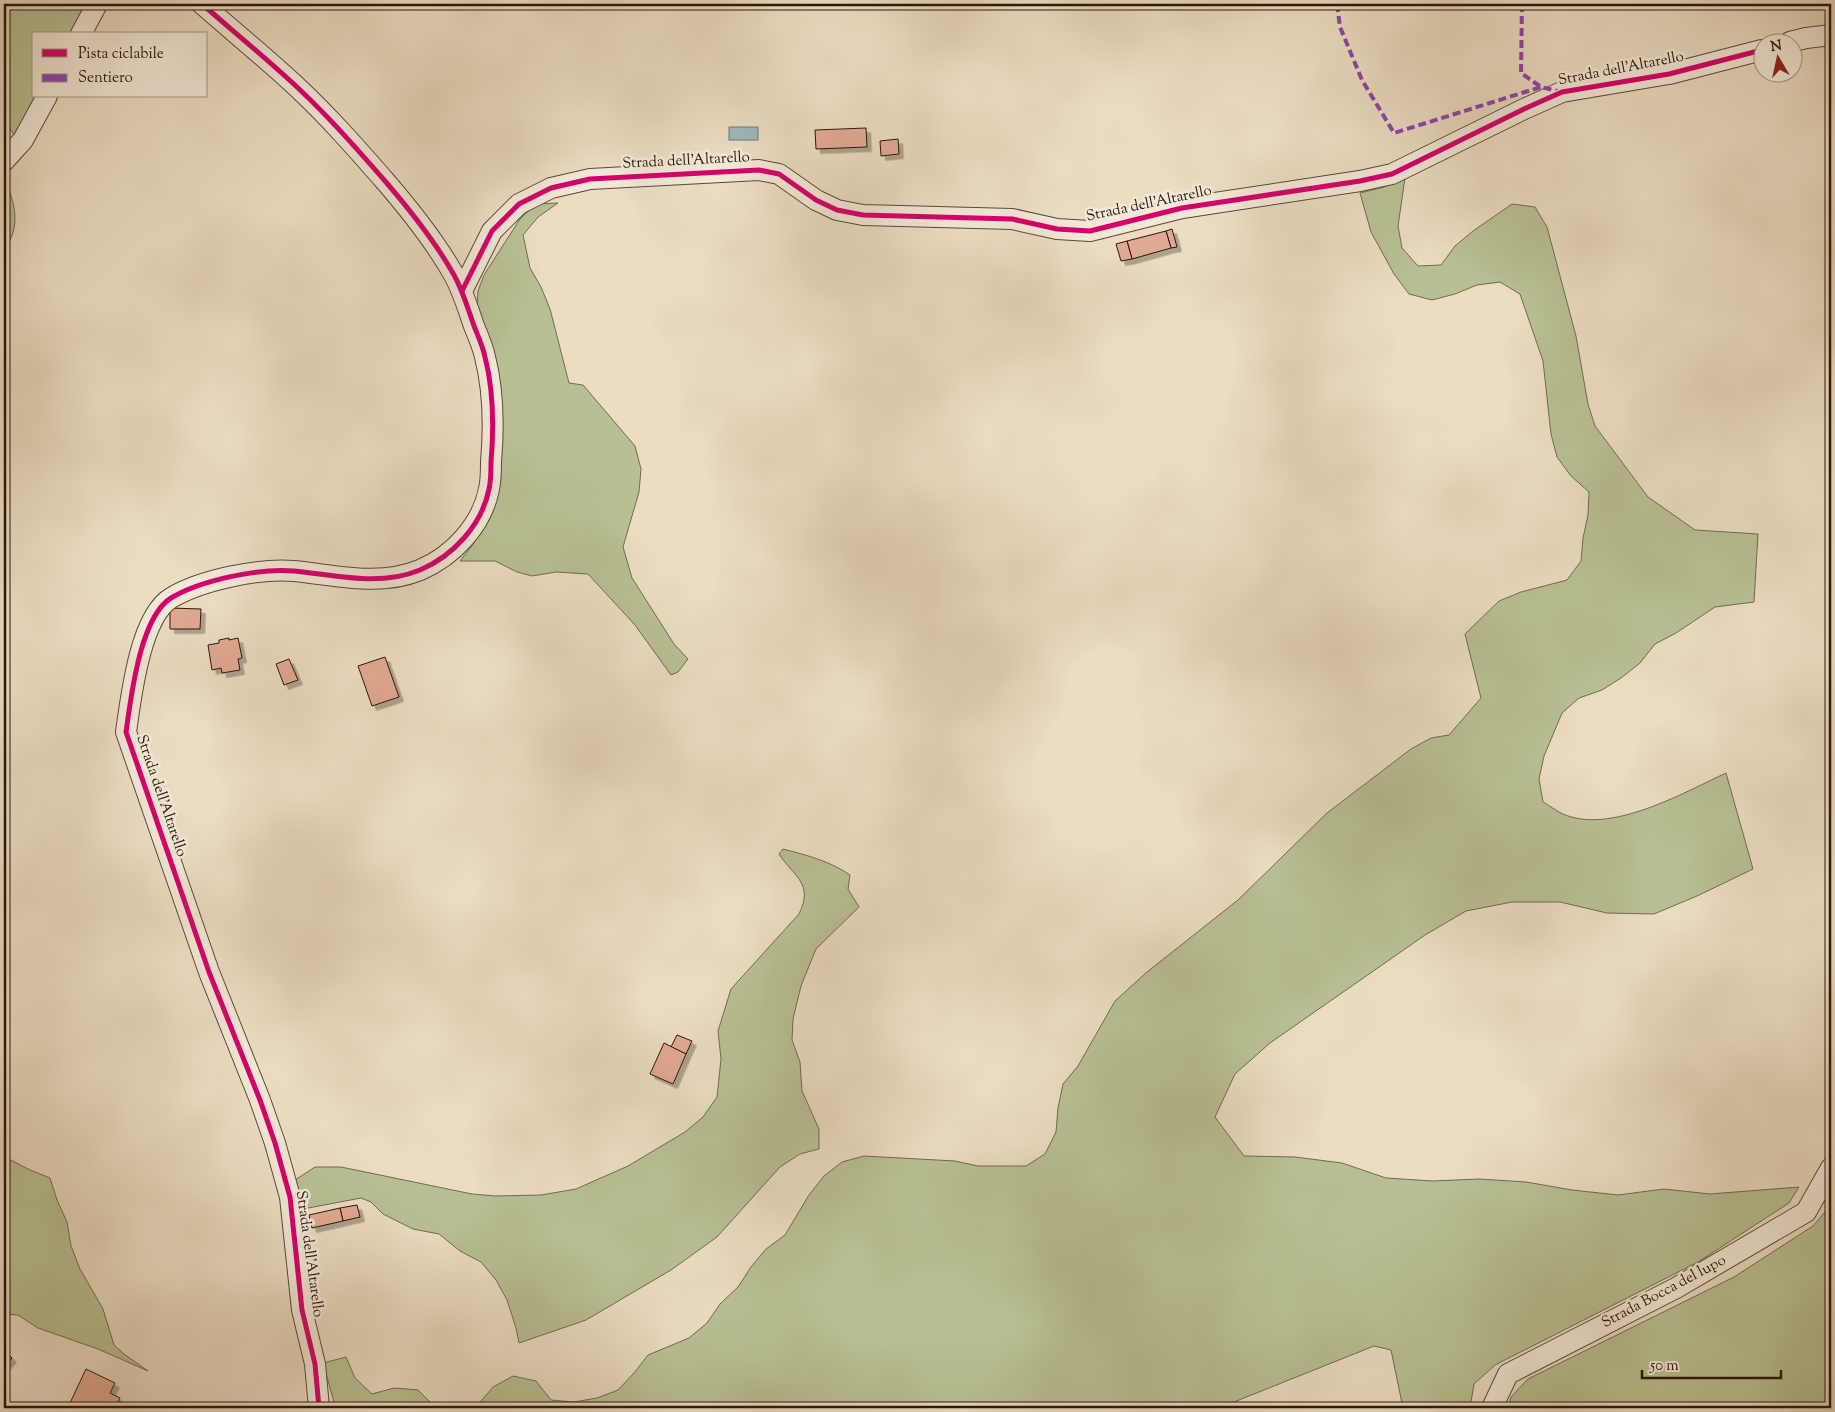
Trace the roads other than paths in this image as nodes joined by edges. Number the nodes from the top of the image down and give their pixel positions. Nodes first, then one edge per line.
1 (97, 4) edge
2 (202, 4) edge
3 (81, 32) edge
4 (1831, 35) edge
5 (1802, 39) edge
6 (1752, 53) edge
7 (46, 98) edge
8 (4, 161) edge
9 (462, 291) junction
10 (1831, 1168) edge
11 (319, 1408) edge
12 (1492, 1408) edge

1 - 3 street
2 - 9 street, Strada dell'Altarello
4 - 5 street
6 - 9 street, Strada dell'Altarello
7 - 8 street
9 - 11 street, Strada dell'Altarello
10 - 12 street, Strada Bocca del lupo

